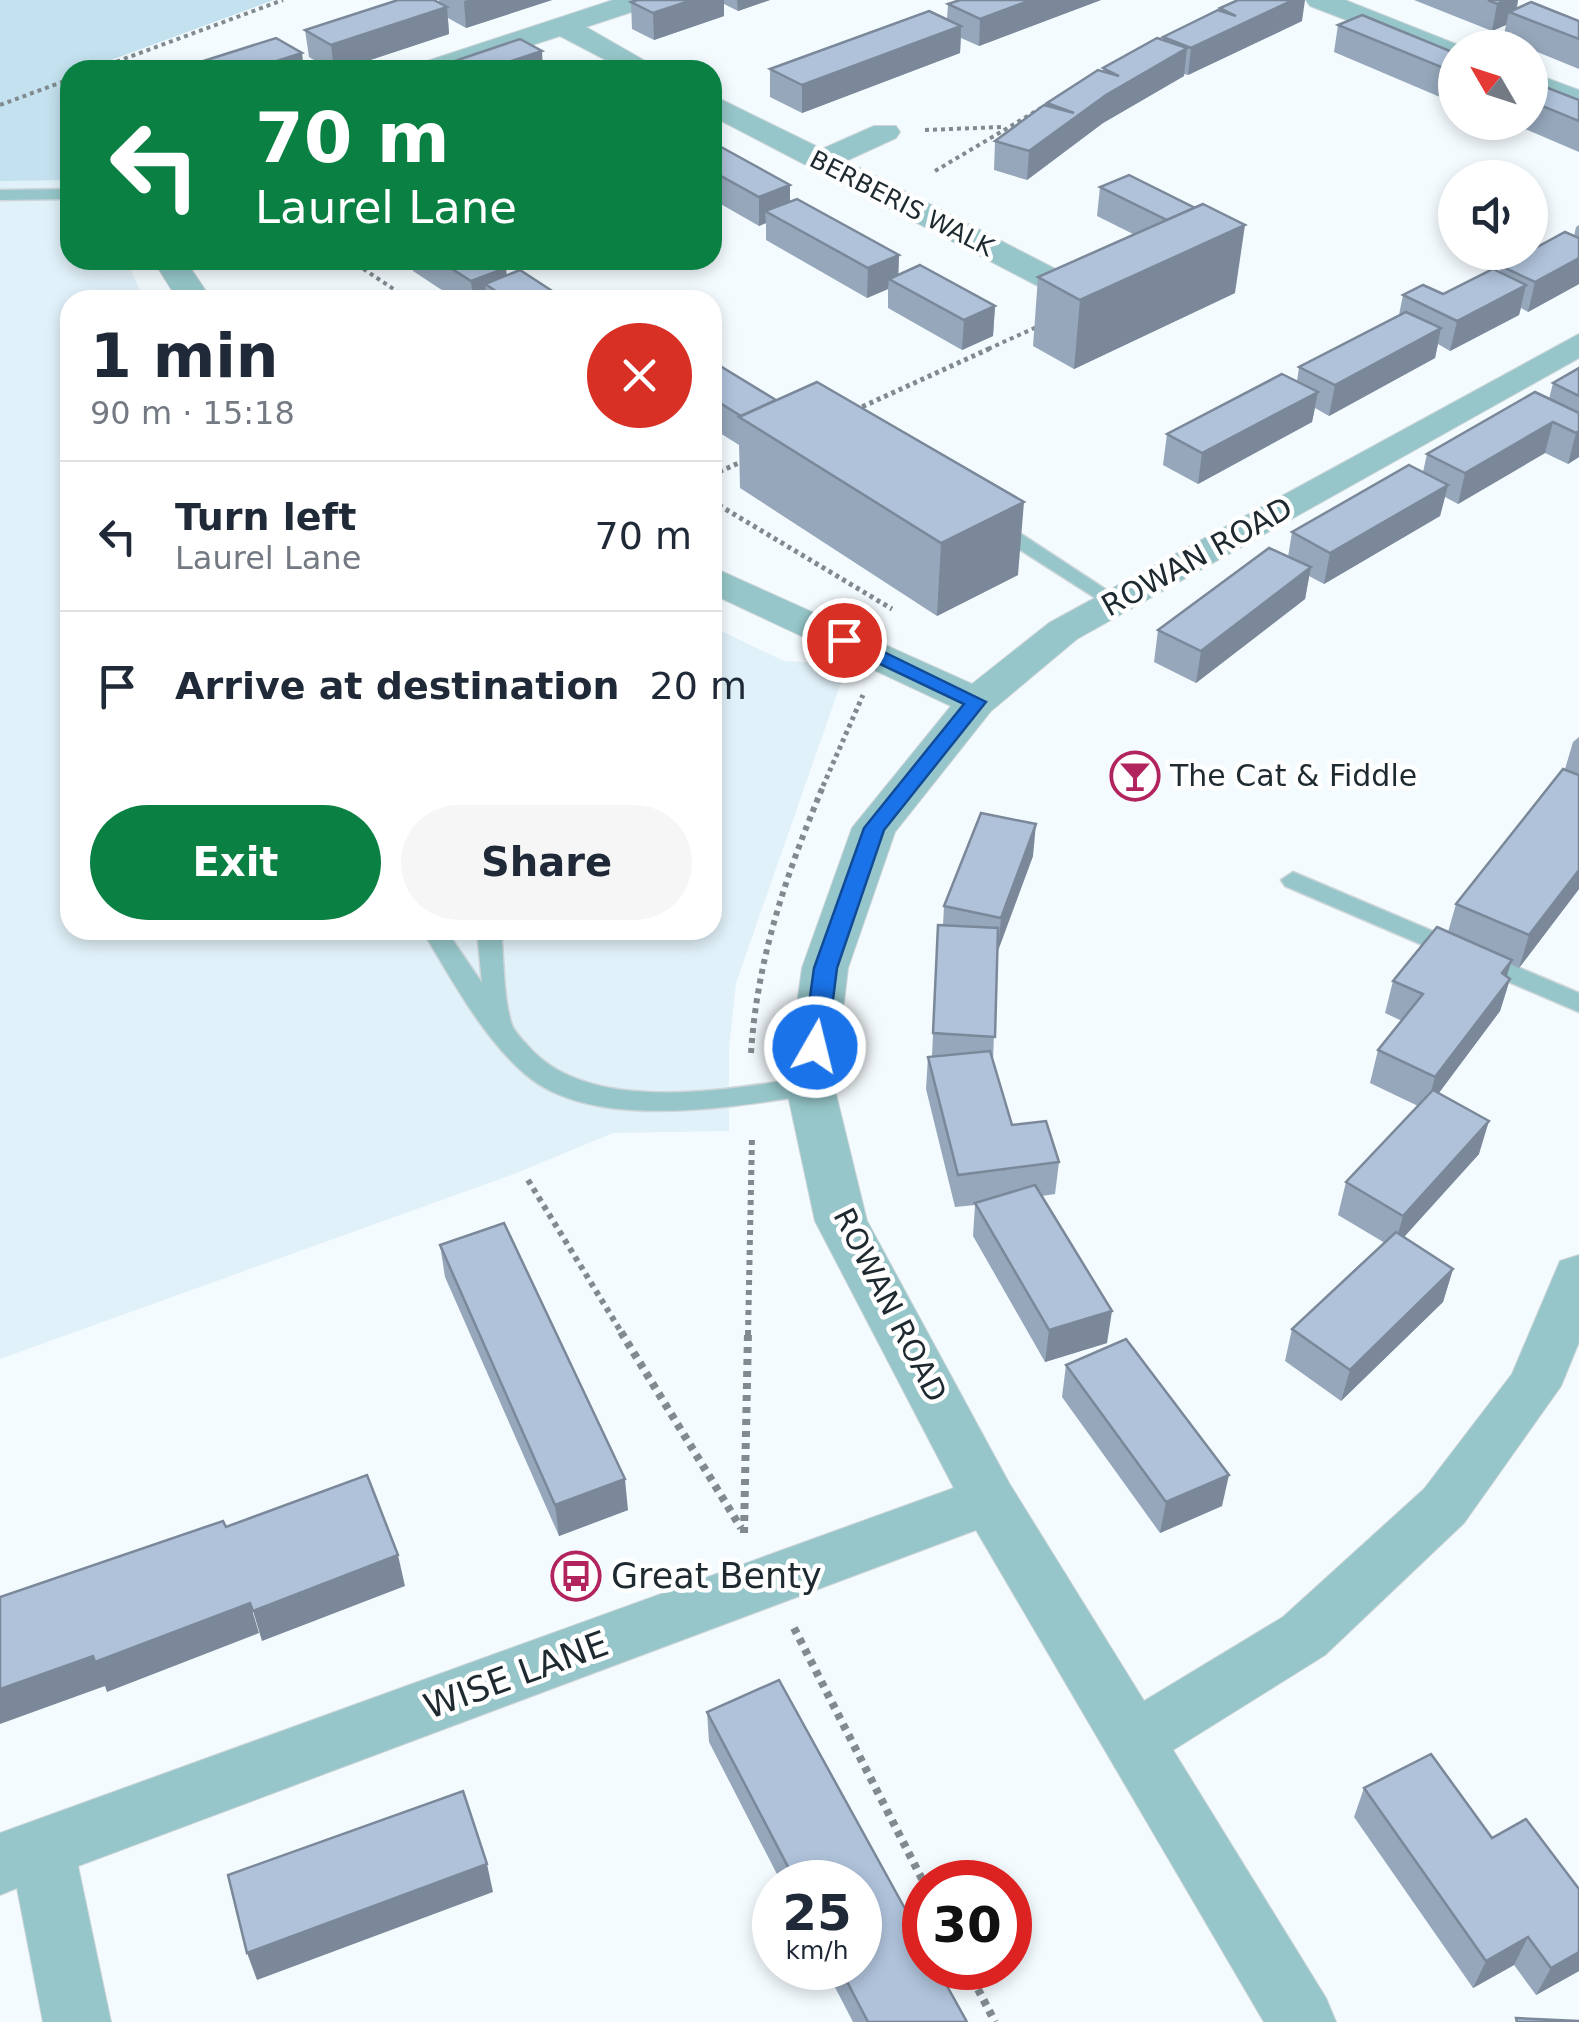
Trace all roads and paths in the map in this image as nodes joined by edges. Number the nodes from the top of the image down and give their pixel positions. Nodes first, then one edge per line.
1 (283, 0) edge
2 (640, 0) edge
3 (1320, 0) edge
4 (564, 26) junction
5 (1438, 45) edge
6 (121, 60) edge
7 (459, 60) edge
8 (628, 60) edge
9 (60, 83) edge
10 (1548, 88) edge
11 (1054, 100) edge
12 (1579, 100) edge
13 (0, 105) edge
14 (722, 109) edge
15 (1003, 127) junction
16 (885, 132) joint
17 (821, 161) junction
18 (883, 193) junction
19 (60, 194) edge
20 (0, 195) edge
21 (365, 270) edge
22 (395, 290) edge
23 (1092, 302) joint
24 (1579, 344) edge
25 (839, 417) edge
26 (749, 458) edge
27 (722, 470) edge
28 (722, 508) edge
29 (968, 508) edge
30 (722, 584) edge
31 (1115, 602) junction
32 (908, 619) dead end
33 (976, 702) junction
34 (1293, 880) dead end
35 (441, 940) edge
36 (490, 940) edge
37 (1579, 1003) edge
38 (499, 1028) junction
39 (810, 1086) junction
40 (528, 1180) dead end
41 (1579, 1276) edge
42 (990, 1500) junction
43 (744, 1532) dead end
44 (1135, 1740) junction
45 (21, 1856) edge
46 (978, 1990) edge
47 (77, 2022) edge
48 (994, 2022) edge
49 (1302, 2022) edge

1 - 6 path
2 - 4 street
3 - 5 street
4 - 7 street
4 - 8 street
9 - 13 path
10 - 12 street
11 - 15 path
14 - 17 street, BERBERIS WALK
15 - 16 path
15 - 18 path
16 - 17 street
17 - 18 street, BERBERIS WALK
18 - 23 street, BERBERIS WALK
19 - 20 lane
21 - 22 path
23 - 25 path
24 - 31 street, ROWAN ROAD
26 - 27 path
28 - 32 path
29 - 31 lane
30 - 33 street
31 - 33 street, ROWAN ROAD
33 - 39 street, ROWAN ROAD
34 - 37 lane
35 - 38 lane
36 - 38 lane
38 - 39 lane
39 - 42 street, ROWAN ROAD
40 - 43 path
41 - 44 street
42 - 44 street, ROWAN ROAD
42 - 45 street, WISE LANE
44 - 49 street, ROWAN ROAD
45 - 47 street, WISE LANE
46 - 48 path

